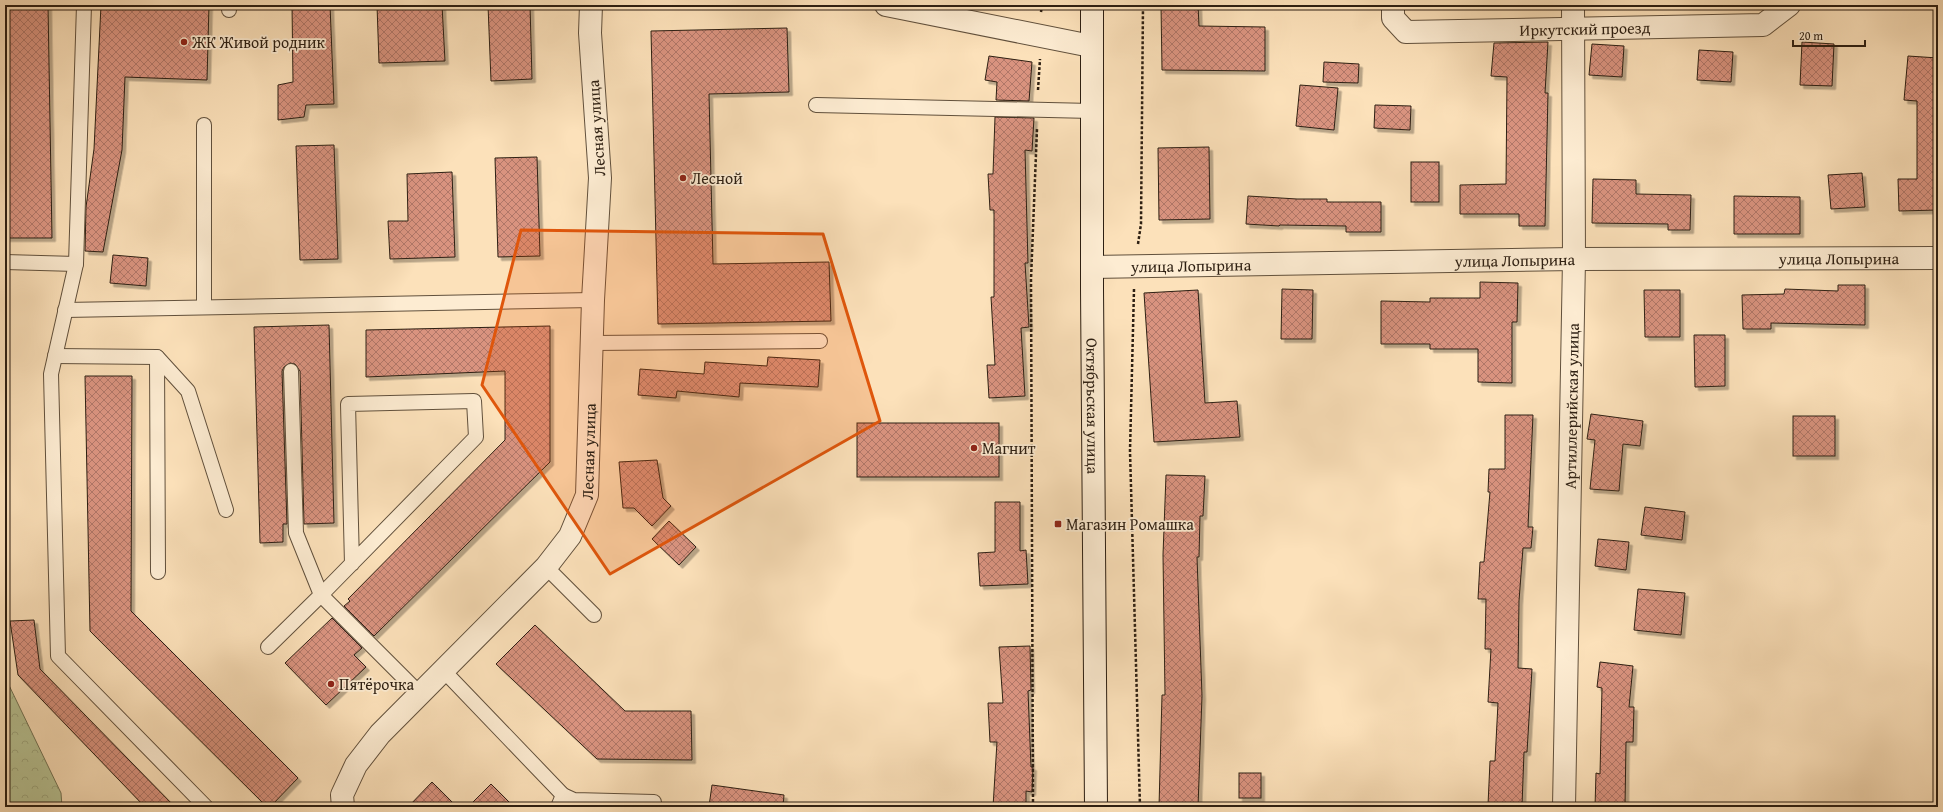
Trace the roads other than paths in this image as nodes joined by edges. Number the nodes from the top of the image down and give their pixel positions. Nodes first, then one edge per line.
1 (84, 5) edge
2 (591, 5) edge
3 (886, 5) edge
4 (1092, 5) edge
5 (1393, 5) edge
6 (1573, 5) edge
7 (1790, 5) edge
8 (1573, 29) junction
9 (1091, 46) junction
10 (816, 105) dead end
11 (1092, 111) junction
12 (204, 124) dead end
13 (1938, 258) edge
14 (1574, 259) junction
15 (5, 262) edge
16 (76, 264) junction
17 (1092, 267) junction
18 (593, 300) junction
19 (204, 307) junction
20 (65, 310) junction
21 (820, 340) dead end
22 (592, 343) junction
23 (55, 356) junction
24 (157, 357) junction
25 (291, 371) dead end
26 (226, 510) dead end
27 (352, 564) junction
28 (546, 568) junction
29 (158, 572) dead end
30 (321, 595) junction
31 (594, 615) dead end
32 (268, 647) dead end
33 (443, 670) junction
34 (420, 694) junction
35 (561, 801) edge
36 (654, 802) dead end
37 (206, 807) edge
38 (343, 807) edge
39 (1096, 807) edge
40 (1564, 807) edge

1 - 16 lane
2 - 18 street, Лесная улица
3 - 9 street
4 - 9 street, Октябрьская улица
5 - 8 street, Иркутский проезд
6 - 8 street, Артиллерийская улица
7 - 8 street, Иркутский проезд
8 - 14 street, Артиллерийская улица
9 - 11 street, Октябрьская улица
10 - 11 lane
11 - 17 street, Октябрьская улица
12 - 19 lane
13 - 14 street, улица Лопырина
14 - 17 street, улица Лопырина
14 - 40 street, Артиллерийская улица
15 - 16 lane
16 - 20 lane
17 - 39 street, Октябрьская улица
18 - 19 lane
18 - 22 street, Лесная улица
19 - 20 lane
20 - 23 lane
21 - 22 lane
22 - 28 street, Лесная улица
23 - 24 lane
23 - 37 lane
24 - 26 lane
24 - 29 lane
25 - 30 lane
27 - 27 lane
27 - 30 lane
28 - 31 lane
28 - 33 street, Лесная улица
30 - 32 lane
30 - 34 lane
33 - 34 street, Лесная улица
33 - 35 lane
34 - 38 street, Лесная улица
35 - 36 lane

